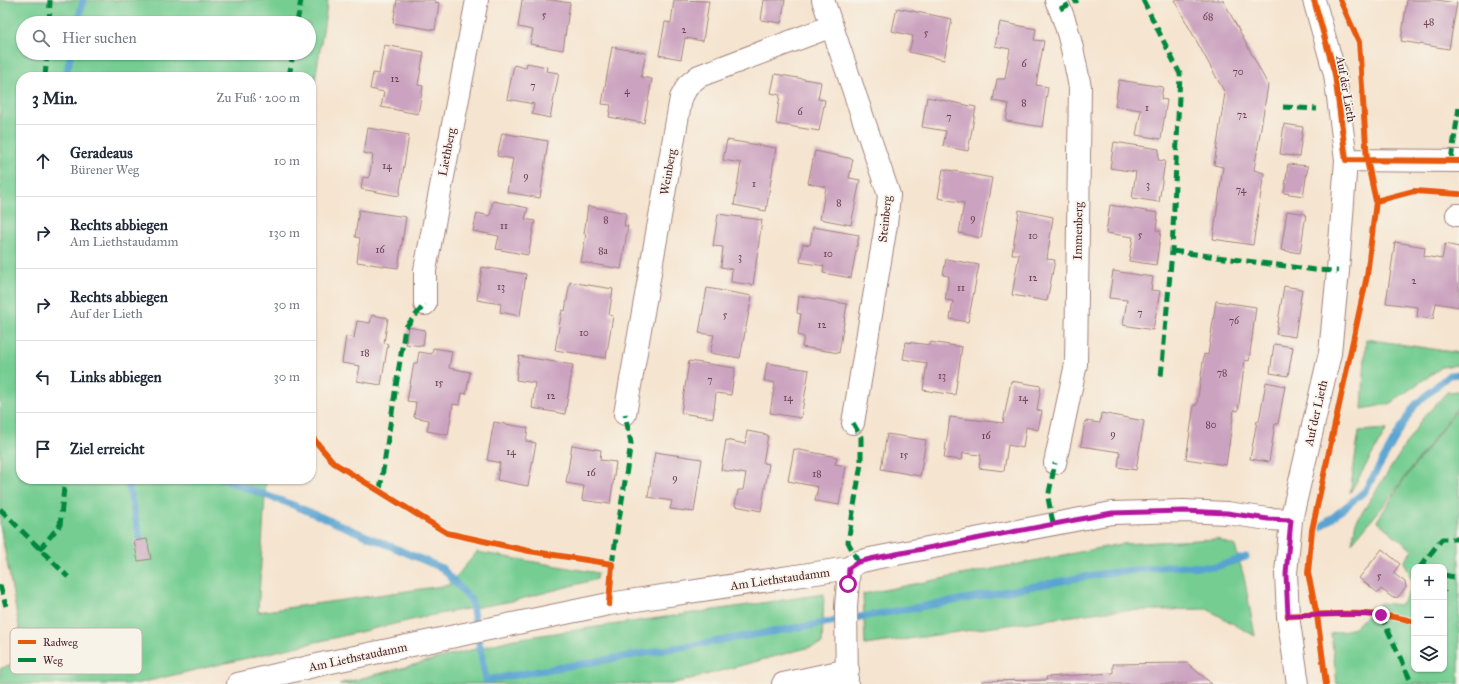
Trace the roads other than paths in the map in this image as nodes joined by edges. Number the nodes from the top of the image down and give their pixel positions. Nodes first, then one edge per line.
1 (477, 0) edge
2 (823, 0) edge
3 (1056, 0) edge
4 (1314, 0) edge
5 (832, 26) junction
6 (1346, 160) junction
7 (1459, 161) edge
8 (425, 304) dead end
9 (625, 414) dead end
10 (853, 423) dead end
11 (1055, 463) dead end
12 (1291, 520) junction
13 (849, 568) junction
14 (848, 677) edge
15 (238, 684) edge
16 (783, 684) edge
17 (1298, 684) edge

1 - 8 street, Liethberg
2 - 5 street, Steinberg
3 - 11 street, Immenberg
4 - 6 street, Auf der Lieth
5 - 9 street, Weinberg
5 - 10 street, Steinberg
6 - 7 street
6 - 12 street, Auf der Lieth
12 - 13 street, Am Liethstaudamm
12 - 17 street, Auf der Lieth
13 - 14 street
13 - 15 street, Am Liethstaudamm
14 - 16 street

